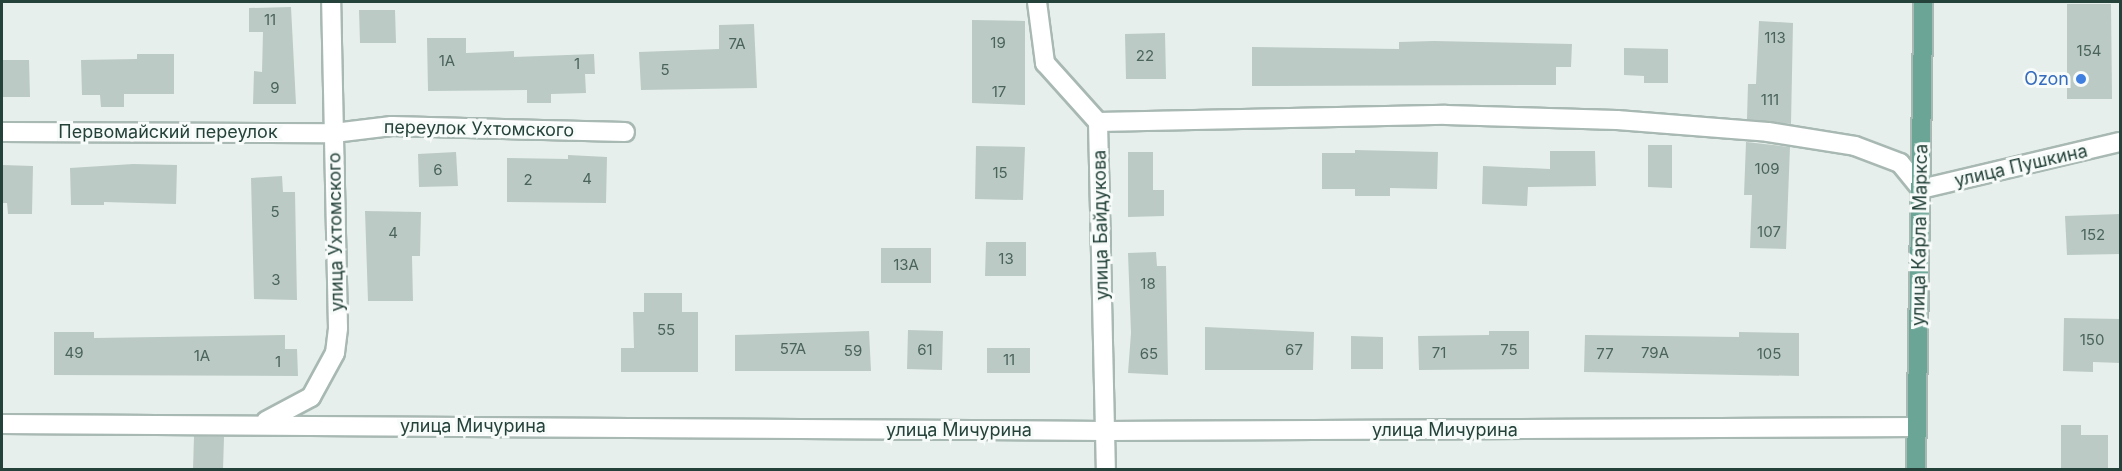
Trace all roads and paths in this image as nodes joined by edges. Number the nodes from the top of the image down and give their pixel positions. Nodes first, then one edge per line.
1 (331, 2) edge
2 (1037, 2) edge
3 (1923, 2) edge
4 (1098, 122) junction
5 (2, 132) edge
6 (625, 132) dead end
7 (334, 133) junction
8 (2121, 142) edge
9 (1920, 189) junction
10 (2, 424) edge
11 (259, 424) junction
12 (1917, 427) junction
13 (1105, 431) junction
14 (1106, 470) edge
15 (1917, 470) edge

1 - 7 street, улица Ухтомского
2 - 4 street
3 - 9 main road, улица Карла Маркса
4 - 9 street
4 - 13 street, улица Байдукова
5 - 7 street, Первомайский переулок
6 - 7 street, переулок Ухтомского
7 - 11 street, улица Ухтомского
8 - 9 street, улица Пушкина
9 - 12 main road, улица Карла Маркса
10 - 11 street, улица Мичурина
11 - 13 street, улица Мичурина
12 - 13 street, улица Мичурина
12 - 15 main road, улица Карла Маркса
13 - 14 street, улица Байдукова

